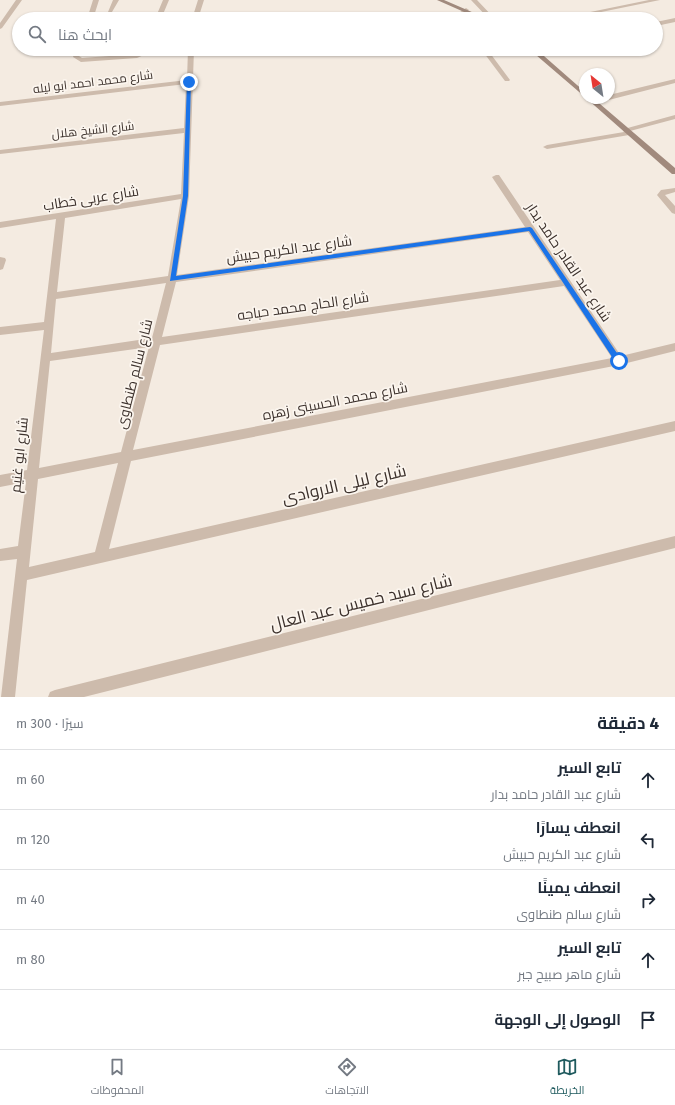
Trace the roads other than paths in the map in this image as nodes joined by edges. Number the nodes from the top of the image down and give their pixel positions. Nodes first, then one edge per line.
1 (19, 0) edge
2 (96, 0) edge
3 (116, 0) edge
4 (166, 0) edge
5 (201, 0) edge
6 (440, 0) edge
7 (474, 0) edge
8 (657, 0) edge
9 (466, 10) junction
10 (110, 11) dead end
11 (92, 12) edge
12 (161, 12) edge
13 (197, 12) edge
14 (463, 12) edge
15 (470, 12) edge
16 (485, 12) edge
17 (595, 12) edge
18 (675, 20) edge
19 (663, 23) edge
20 (0, 27) edge
21 (76, 56) edge
22 (137, 56) edge
23 (191, 56) edge
24 (489, 56) edge
25 (540, 56) edge
26 (508, 80) dead end
27 (675, 81) edge
28 (189, 82) junction
29 (579, 90) edge
30 (615, 96) edge
31 (0, 104) edge
32 (596, 104) edge
33 (675, 117) edge
34 (188, 130) junction
35 (628, 132) junction
36 (547, 147) dead end
37 (0, 152) edge
38 (675, 172) edge
39 (496, 177) dead end
40 (675, 190) edge
41 (185, 196) junction
42 (675, 211) edge
43 (61, 215) junction
44 (0, 225) edge
45 (530, 229) junction
46 (172, 279) junction
47 (566, 282) junction
48 (52, 296) junction
49 (49, 325) junction
50 (0, 331) edge
51 (157, 342) junction
52 (675, 347) edge
53 (45, 358) junction
54 (619, 361) junction
55 (675, 426) edge
56 (127, 456) junction
57 (32, 474) junction
58 (0, 481) edge
59 (675, 542) edge
60 (24, 552) junction
61 (0, 555) edge
62 (100, 557) junction
63 (21, 575) junction
64 (8, 697) edge
65 (55, 697) edge

1 - 20 street
2 - 11 street
3 - 10 street
4 - 12 street
5 - 13 street
6 - 9 main road
7 - 16 street
8 - 17 street
9 - 14 street
9 - 15 main road
18 - 19 street
21 - 22 street
23 - 28 street, شارع سالم طنطاوى
24 - 26 street
25 - 29 main road
27 - 30 street
28 - 31 street, شارع محمد احمد ابو ليله
28 - 34 street, شارع سالم طنطاوى
32 - 35 main road
33 - 35 street
34 - 37 street, شارع الشيخ هلال
34 - 41 street, شارع سالم طنطاوى
35 - 36 street
35 - 38 main road
39 - 45 street, شارع عبد القادر حامد بدار
40 - 42 street
41 - 43 street, شارع عربى خطاب
41 - 46 street, شارع سالم طنطاوى
43 - 44 street, شارع عربى خطاب
43 - 48 street, شارع ابو غنيم
45 - 46 street, شارع عبد الكريم حبيش
45 - 47 street, شارع عبد القادر حامد بدار
46 - 48 street, شارع عبد الكريم حبيش
46 - 51 street, شارع سالم طنطاوى
47 - 51 street, شارع الحاج محمد حباجه
47 - 54 street, شارع عبد القادر حامد بدار
48 - 49 street, شارع ابو غنيم
49 - 50 street
49 - 53 street, شارع ابو غنيم
51 - 53 street, شارع الحاج محمد حباجه
51 - 56 street, شارع سالم طنطاوى
52 - 54 street, شارع محمد الحسينى زهره
53 - 57 street, شارع ابو غنيم
54 - 56 street, شارع محمد الحسينى زهره
55 - 62 street, شارع ليلى الاروادى
56 - 57 street, شارع محمد الحسينى زهره
56 - 62 street, شارع سالم طنطاوى
57 - 58 street, شارع محمد الحسينى زهره
57 - 60 street, شارع ابو غنيم
59 - 65 street, شارع سيد خميس عبد العال
60 - 61 street
60 - 63 street, شارع ابو غنيم
62 - 63 street, شارع ليلى الاروادى
63 - 64 street, شارع ابو غنيم

